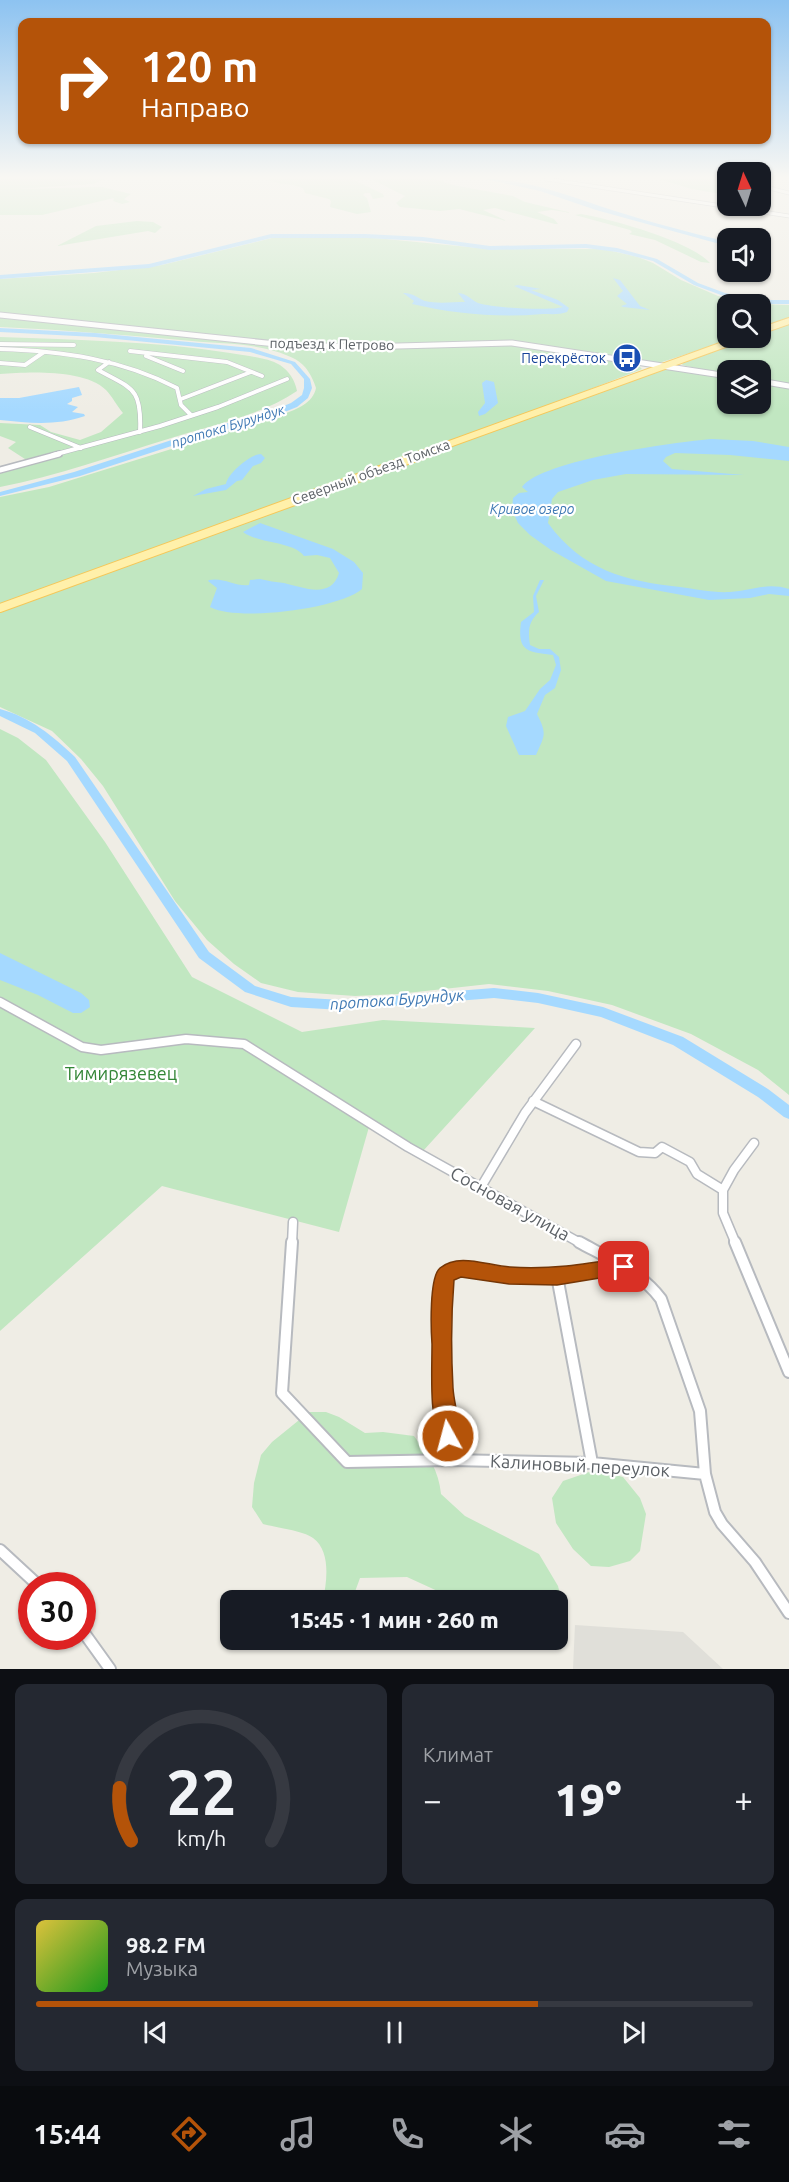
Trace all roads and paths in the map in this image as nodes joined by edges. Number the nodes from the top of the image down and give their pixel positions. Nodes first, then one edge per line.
1 (0, 315) edge
2 (789, 321) edge
3 (771, 327) edge
4 (0, 344) edge
5 (74, 345) dead end
6 (717, 347) edge
7 (0, 349) edge
8 (130, 351) dead end
9 (44, 352) junction
10 (142, 353) junction
11 (156, 360) junction
12 (110, 362) junction
13 (0, 363) edge
14 (663, 366) junction
15 (137, 369) junction
16 (183, 371) dead end
17 (250, 372) junction
18 (717, 374) edge
19 (262, 375) dead end
20 (287, 379) dead end
21 (771, 383) edge
22 (789, 386) edge
23 (181, 399) junction
24 (191, 415) junction
25 (30, 428) dead end
26 (140, 432) junction
27 (81, 448) junction
28 (0, 470) edge
29 (0, 608) edge
30 (0, 1002) edge
31 (576, 1044) dead end
32 (533, 1101) junction
33 (754, 1143) dead end
34 (481, 1187) junction
35 (723, 1190) junction
36 (293, 1222) dead end
37 (624, 1267) junction
38 (557, 1276) junction
39 (789, 1372) edge
40 (451, 1460) junction
41 (592, 1463) junction
42 (705, 1474) junction
43 (0, 1550) edge
44 (24, 1572) edge
45 (789, 1613) edge
46 (96, 1650) edge
47 (110, 1669) edge

1 - 14 street, подъезд к Петрово
2 - 3 main road
4 - 5 street
6 - 14 main road, Северный объезд Томска
7 - 9 street
8 - 10 street
9 - 12 street
9 - 13 street
10 - 11 street
10 - 17 street
11 - 15 street
11 - 16 street
12 - 15 street
12 - 26 street
14 - 18 street, подъезд к Петрово
14 - 29 main road, Северный объезд Томска
15 - 23 street
17 - 19 street
17 - 23 street
20 - 24 street
21 - 22 street
23 - 24 street
24 - 26 street
25 - 27 street
26 - 27 street
27 - 28 street
30 - 34 street, Сосновая улица
31 - 32 street
32 - 34 street
32 - 35 street
33 - 35 street
34 - 37 street, Сосновая улица
35 - 39 street
36 - 40 street, Калиновый переулок
37 - 38 street
37 - 42 street, Сосновая улица
38 - 40 street
38 - 41 street
40 - 41 street, Калиновый переулок
41 - 42 street, Калиновый переулок
42 - 45 street, Сосновая улица
43 - 44 street
46 - 47 street

